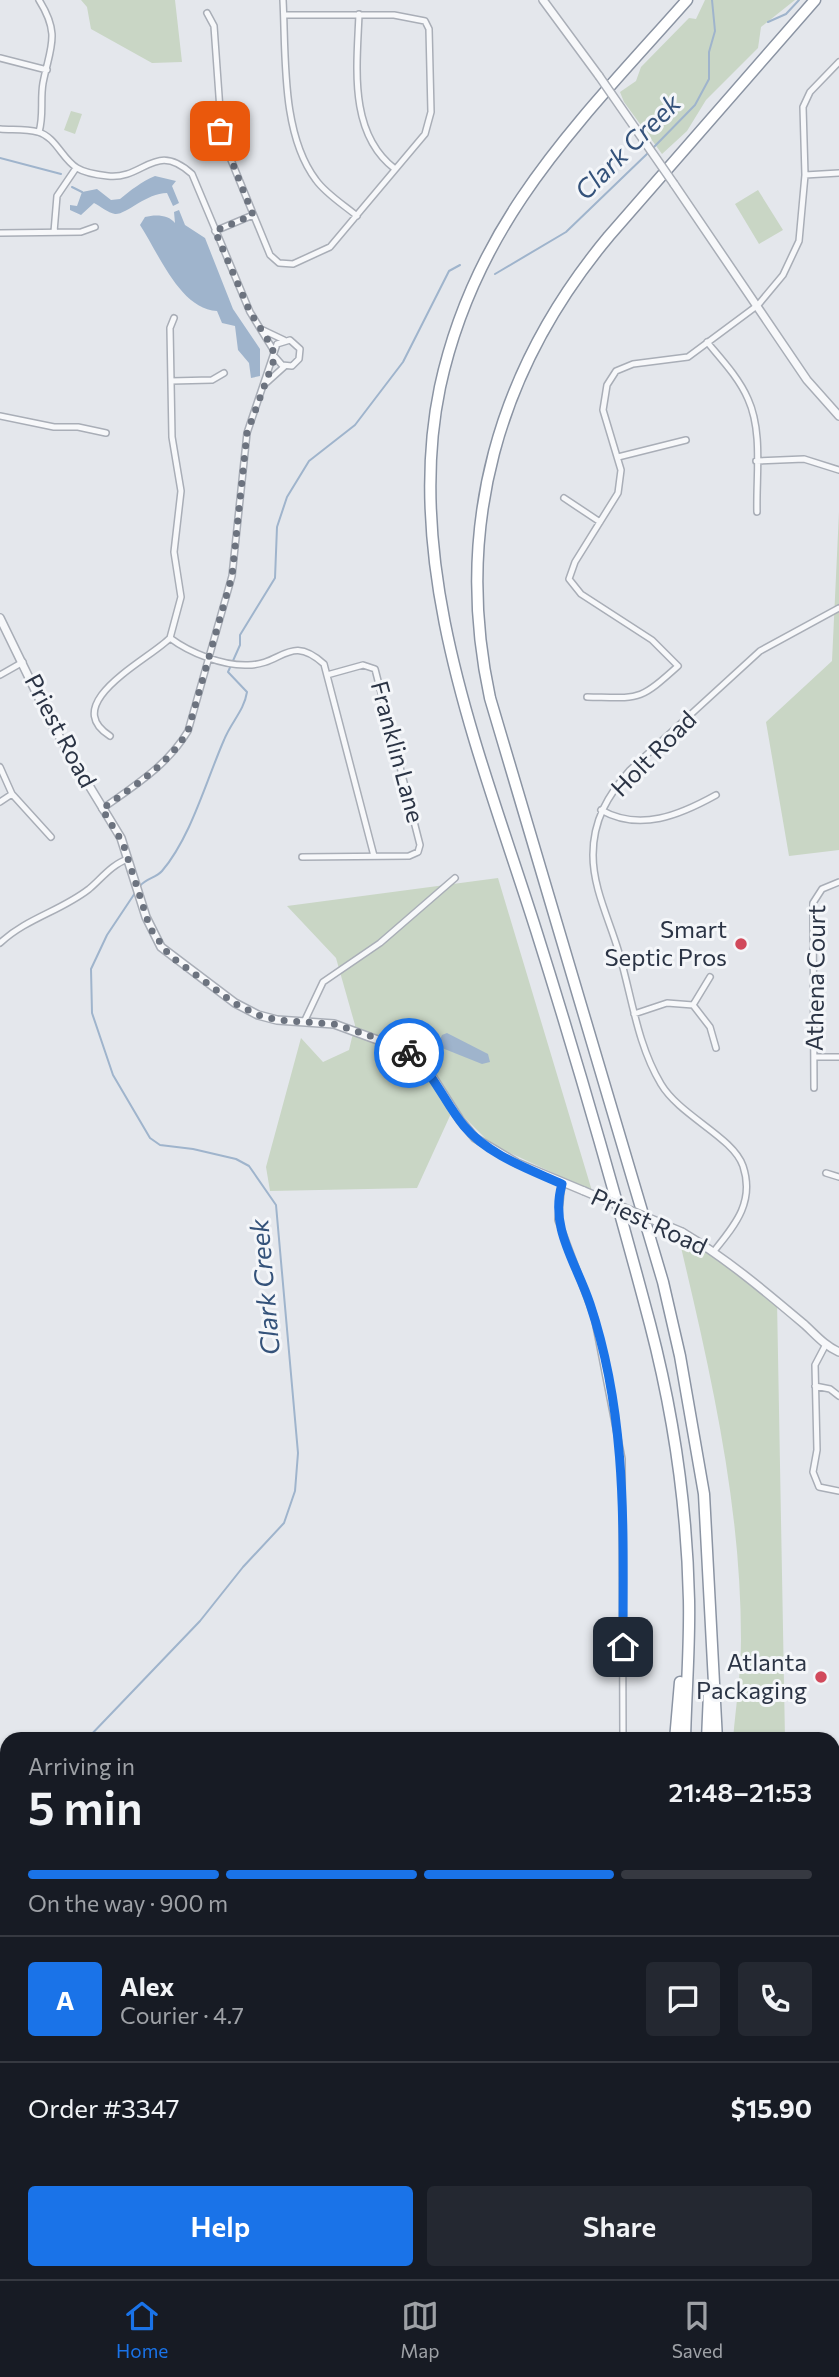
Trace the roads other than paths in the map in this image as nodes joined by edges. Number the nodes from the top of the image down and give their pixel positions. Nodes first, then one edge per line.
1 (39, 0) edge
2 (283, 0) edge
3 (543, 0) edge
4 (687, 0) edge
5 (815, 0) edge
6 (207, 13) dead end
7 (359, 14) junction
8 (284, 15) junction
9 (0, 58) edge
10 (839, 62) edge
11 (47, 70) junction
12 (0, 129) edge
13 (39, 132) junction
14 (76, 168) junction
15 (396, 169) junction
16 (839, 173) edge
17 (805, 175) junction
18 (253, 215) junction
19 (357, 216) junction
20 (95, 227) dead end
21 (215, 231) junction
22 (54, 232) junction
23 (0, 233) edge
24 (758, 305) junction
25 (174, 317) dead end
26 (263, 330) junction
27 (284, 340) junction
28 (707, 342) junction
29 (275, 354) junction
30 (285, 366) junction
31 (224, 373) dead end
32 (170, 381) junction
33 (265, 384) junction
34 (0, 415) edge
35 (839, 416) edge
36 (106, 433) dead end
37 (686, 440) dead end
38 (618, 457) junction
39 (756, 461) junction
40 (839, 470) edge
41 (564, 498) dead end
42 (757, 512) dead end
43 (600, 522) junction
44 (839, 608) edge
45 (0, 618) edge
46 (170, 638) junction
47 (209, 656) junction
48 (23, 662) junction
49 (0, 675) edge
50 (327, 675) junction
51 (587, 698) dead end
52 (110, 736) dead end
53 (0, 767) edge
54 (12, 794) junction
55 (716, 795) dead end
56 (0, 802) edge
57 (102, 809) junction
58 (601, 810) junction
59 (51, 837) dead end
60 (374, 856) junction
61 (302, 857) dead end
62 (128, 859) junction
63 (455, 878) dead end
64 (839, 882) edge
65 (0, 943) edge
66 (710, 977) dead end
67 (693, 1005) junction
68 (634, 1014) junction
69 (305, 1020) junction
70 (716, 1048) dead end
71 (814, 1057) junction
72 (839, 1057) edge
73 (814, 1088) dead end
74 (826, 1173) dead end
75 (839, 1177) edge
76 (562, 1184) junction
77 (714, 1251) junction
78 (825, 1346) junction
79 (839, 1352) edge
80 (815, 1386) junction
81 (839, 1396) edge
82 (839, 1491) edge
83 (711, 1588) junction
84 (689, 1599) junction
85 (623, 1732) edge
86 (676, 1732) edge
87 (685, 1732) edge
88 (707, 1732) edge
89 (717, 1732) edge

1 - 11 street
2 - 8 street
3 - 24 street, bridge
4 - 84 highway
5 - 83 highway
6 - 18 street
7 - 8 street
7 - 15 street
7 - 15 street
8 - 19 street
9 - 11 street
10 - 17 street
11 - 13 street
12 - 13 street
13 - 14 street
14 - 21 street
14 - 22 street
15 - 19 street
16 - 17 street
17 - 24 street
18 - 19 street
18 - 21 street
20 - 22 street
21 - 26 street
22 - 23 street
24 - 28 street
24 - 35 street
25 - 32 street
26 - 27 street
26 - 29 street
27 - 29 street
27 - 30 street
28 - 38 street
28 - 39 street
29 - 30 street
29 - 33 street
30 - 33 street
31 - 32 street
32 - 46 street
33 - 47 street
34 - 36 street
37 - 38 street
38 - 43 street
39 - 40 street
39 - 42 street
41 - 43 street
43 - 51 street
44 - 58 street, Holt Road
45 - 48 street, Priest Road
46 - 47 street
46 - 52 street
47 - 50 street
47 - 57 street
48 - 49 street
48 - 57 street, Priest Road
50 - 60 street
50 - 60 street, Franklin Lane
53 - 54 street
54 - 56 street
54 - 59 street
55 - 58 street
57 - 62 street, Priest Road
58 - 68 street, Holt Road
60 - 61 street, Franklin Lane
62 - 65 street
62 - 69 street, Priest Road
63 - 69 street
64 - 71 street, Athena Court
66 - 67 street
67 - 68 street
67 - 70 street
68 - 77 street, Holt Road
69 - 76 street, Priest Road
71 - 72 street
71 - 73 street, Athena Court
74 - 75 street
76 - 77 street, Priest Road, bridge
76 - 85 street
77 - 78 street, Priest Road
78 - 79 street, Priest Road
78 - 80 street
80 - 81 street
80 - 82 street
83 - 88 highway
83 - 89 highway
84 - 86 highway
84 - 87 highway

